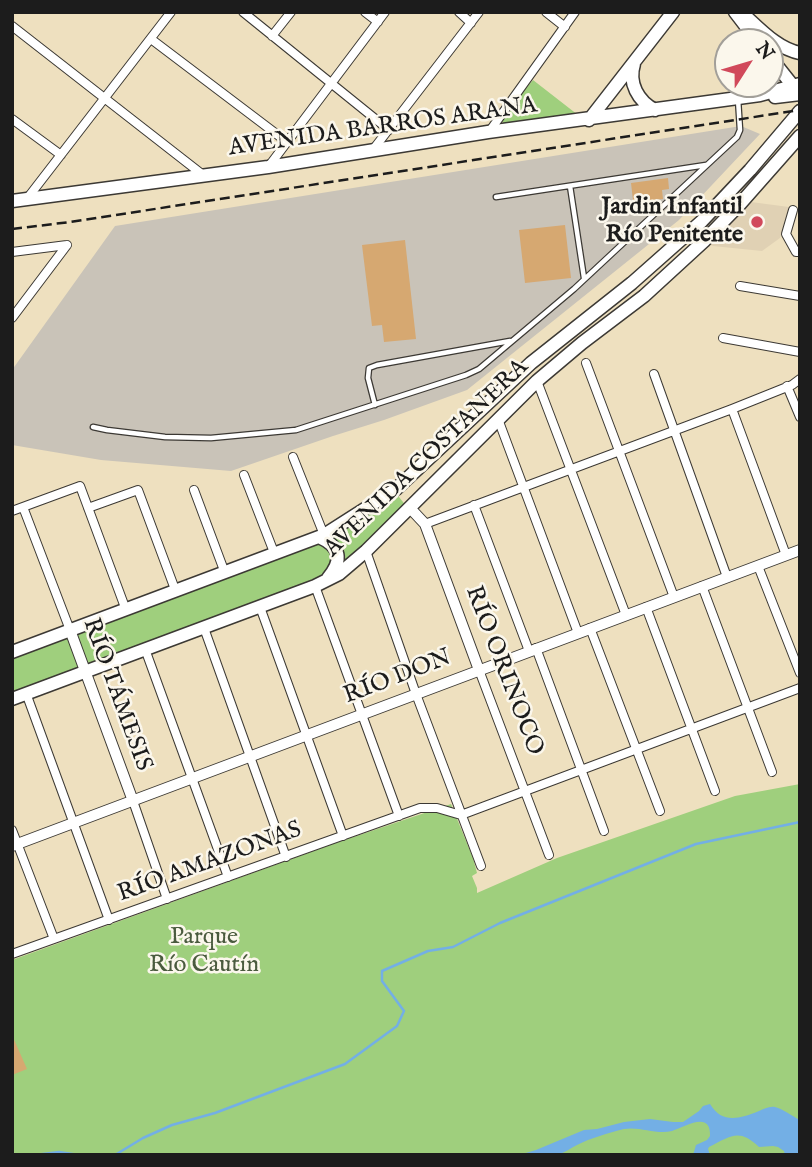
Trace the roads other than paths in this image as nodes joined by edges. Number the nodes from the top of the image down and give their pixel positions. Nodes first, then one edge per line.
1 (171, 12) edge
2 (243, 12) edge
3 (290, 12) edge
4 (365, 12) edge
5 (385, 12) edge
6 (459, 12) edge
7 (479, 12) edge
8 (546, 12) edge
9 (575, 12) edge
10 (673, 12) edge
11 (735, 12) edge
12 (741, 12) edge
13 (378, 22) junction
14 (471, 23) junction
15 (12, 26) edge
16 (565, 27) junction
17 (747, 28) edge
18 (272, 36) junction
19 (150, 39) junction
20 (800, 53) edge
21 (636, 60) junction
22 (784, 73) edge
23 (331, 84) junction
24 (797, 88) edge
25 (105, 98) junction
26 (738, 99) junction
27 (655, 110) junction
28 (800, 111) edge
29 (12, 119) edge
30 (589, 120) junction
31 (389, 130) junction
32 (488, 132) junction
33 (800, 136) edge
34 (287, 142) junction
35 (372, 151) junction
36 (61, 155) junction
37 (707, 165) junction
38 (268, 167) junction
39 (203, 175) junction
40 (570, 186) junction
41 (496, 197) dead end
42 (26, 200) junction
43 (12, 201) edge
44 (793, 211) dead end
45 (12, 252) edge
46 (800, 252) edge
47 (584, 279) junction
48 (740, 286) dead end
49 (800, 296) edge
50 (12, 318) edge
51 (723, 338) dead end
52 (513, 341) junction
53 (800, 352) edge
54 (586, 363) dead end
55 (654, 374) dead end
56 (800, 379) edge
57 (537, 382) junction
58 (788, 386) junction
59 (375, 405) junction
60 (732, 409) junction
61 (800, 417) edge
62 (498, 419) junction
63 (93, 427) dead end
64 (674, 430) junction
65 (619, 451) junction
66 (293, 457) dead end
67 (570, 469) junction
68 (244, 475) dead end
69 (523, 486) junction
70 (194, 490) dead end
71 (474, 505) junction
72 (23, 507) junction
73 (88, 508) junction
74 (410, 508) junction
75 (12, 511) edge
76 (425, 524) junction
77 (322, 536) junction
78 (800, 550) edge
79 (366, 551) junction
80 (275, 555) junction
81 (786, 555) junction
82 (758, 566) junction
83 (225, 573) junction
84 (727, 577) junction
85 (320, 584) junction
86 (702, 586) junction
87 (176, 592) junction
88 (674, 597) junction
89 (260, 607) junction
90 (646, 607) junction
91 (126, 610) junction
92 (626, 615) junction
93 (204, 628) junction
94 (590, 628) junction
95 (70, 630) junction
96 (578, 633) junction
97 (145, 649) junction
98 (532, 650) junction
99 (12, 652) edge
100 (479, 670) junction
101 (85, 672) junction
102 (800, 673) edge
103 (800, 688) edge
104 (26, 693) junction
105 (416, 694) junction
106 (12, 699) edge
107 (748, 708) junction
108 (362, 714) junction
109 (691, 729) junction
110 (306, 735) junction
111 (636, 749) junction
112 (250, 757) junction
113 (581, 770) junction
114 (772, 772) dead end
115 (192, 779) junction
116 (715, 791) dead end
117 (525, 792) junction
118 (133, 801) junction
119 (660, 811) dead end
120 (461, 815) junction
121 (399, 816) junction
122 (74, 823) junction
123 (12, 830) edge
124 (604, 831) dead end
125 (343, 836) junction
126 (15, 845) edge
127 (549, 855) dead end
128 (286, 857) junction
129 (481, 866) dead end
130 (228, 877) junction
131 (167, 899) junction
132 (109, 920) junction
133 (54, 939) junction
134 (12, 954) edge

1 - 19 street
2 - 18 street
3 - 18 street
4 - 13 street
5 - 13 street
6 - 14 street
7 - 14 street
8 - 16 street
9 - 16 street
10 - 21 main road
11 - 17 main road
12 - 20 main road
13 - 23 street
14 - 31 street
15 - 25 street
16 - 32 street
18 - 23 street
19 - 25 street
19 - 34 street
21 - 27 main road
21 - 30 main road
22 - 24 main road
23 - 31 street
23 - 34 street
24 - 26 main road, AVENIDA BARROS ARANA
25 - 36 street
25 - 39 street
26 - 27 main road, AVENIDA BARROS ARANA
26 - 37 lane
27 - 30 main road, AVENIDA BARROS ARANA
28 - 77 main road, AVENIDA COSTANERA
29 - 36 street
30 - 32 main road, AVENIDA BARROS ARANA
31 - 35 street
32 - 35 main road, AVENIDA BARROS ARANA
33 - 57 main road, AVENIDA COSTANERA
34 - 38 street
35 - 38 main road, AVENIDA BARROS ARANA
36 - 42 street
37 - 40 lane
37 - 47 lane
38 - 39 main road, AVENIDA BARROS ARANA
39 - 42 main road, AVENIDA BARROS ARANA
40 - 41 lane
40 - 47 lane
42 - 43 main road, AVENIDA BARROS ARANA
44 - 46 street
45 - 50 street
47 - 52 lane
48 - 49 street
51 - 53 street
52 - 59 lane
52 - 59 lane
54 - 65 street
55 - 64 street
56 - 58 street
57 - 62 main road, AVENIDA COSTANERA
57 - 67 street
58 - 60 street
58 - 61 street
59 - 63 lane
60 - 64 street
60 - 81 street
62 - 69 street
62 - 74 main road, AVENIDA COSTANERA
64 - 65 street
64 - 84 street
65 - 67 street
65 - 88 street
66 - 77 street
67 - 69 street
67 - 92 street
68 - 80 street
69 - 71 street
69 - 96 street
70 - 83 street
71 - 76 street
71 - 98 street
72 - 73 street
72 - 75 street
72 - 95 street, RÍO TÁMESIS
73 - 87 street
73 - 91 street
74 - 76 street, RÍO ORINOCO
74 - 79 main road, AVENIDA COSTANERA
76 - 100 street, RÍO ORINOCO
77 - 80 main road, AVENIDA COSTANERA
77 - 85 main road
78 - 81 street, RÍO DON
79 - 85 main road, AVENIDA COSTANERA
79 - 105 street
80 - 83 main road, AVENIDA COSTANERA
81 - 82 street, RÍO DON
82 - 84 street, RÍO DON
82 - 102 street
83 - 87 main road, AVENIDA COSTANERA
84 - 86 street, RÍO DON
85 - 89 main road, AVENIDA COSTANERA
85 - 108 street
86 - 88 street, RÍO DON
86 - 107 street
87 - 91 main road, AVENIDA COSTANERA
88 - 90 street, RÍO DON
89 - 93 main road, AVENIDA COSTANERA
89 - 110 street
90 - 92 street, RÍO DON
90 - 109 street
91 - 95 main road, AVENIDA COSTANERA
92 - 94 street, RÍO DON
93 - 97 main road, AVENIDA COSTANERA
93 - 112 street
94 - 96 street, RÍO DON
94 - 111 street
95 - 99 main road, AVENIDA COSTANERA
95 - 101 street, RÍO TÁMESIS
96 - 98 street, RÍO DON
97 - 101 main road, AVENIDA COSTANERA
97 - 115 street
98 - 100 street, RÍO DON
98 - 113 street
100 - 105 street, RÍO DON
100 - 117 street, RÍO ORINOCO
101 - 104 main road, AVENIDA COSTANERA
101 - 118 street, RÍO TÁMESIS
103 - 107 street
104 - 106 main road, AVENIDA COSTANERA
104 - 122 street
105 - 108 street, RÍO DON
105 - 120 street
107 - 109 street
107 - 114 street
108 - 110 street, RÍO DON
108 - 121 street
109 - 111 street
109 - 116 street
110 - 112 street, RÍO DON
110 - 125 street
111 - 113 street
111 - 119 street
112 - 115 street, RÍO DON
112 - 128 street
113 - 117 street
113 - 124 street
115 - 118 street, RÍO DON
115 - 130 street
117 - 120 street
117 - 127 street, RÍO ORINOCO
118 - 122 street, RÍO DON
118 - 131 street, RÍO TÁMESIS
120 - 121 street, RÍO AMAZONAS
120 - 129 street
121 - 125 street, RÍO AMAZONAS
122 - 126 street, RÍO DON
122 - 132 street
123 - 126 street
125 - 128 street, RÍO AMAZONAS
126 - 133 street
128 - 130 street, RÍO AMAZONAS
130 - 131 street, RÍO AMAZONAS
131 - 132 street, RÍO AMAZONAS
132 - 133 street, RÍO AMAZONAS
133 - 134 street, RÍO AMAZONAS

